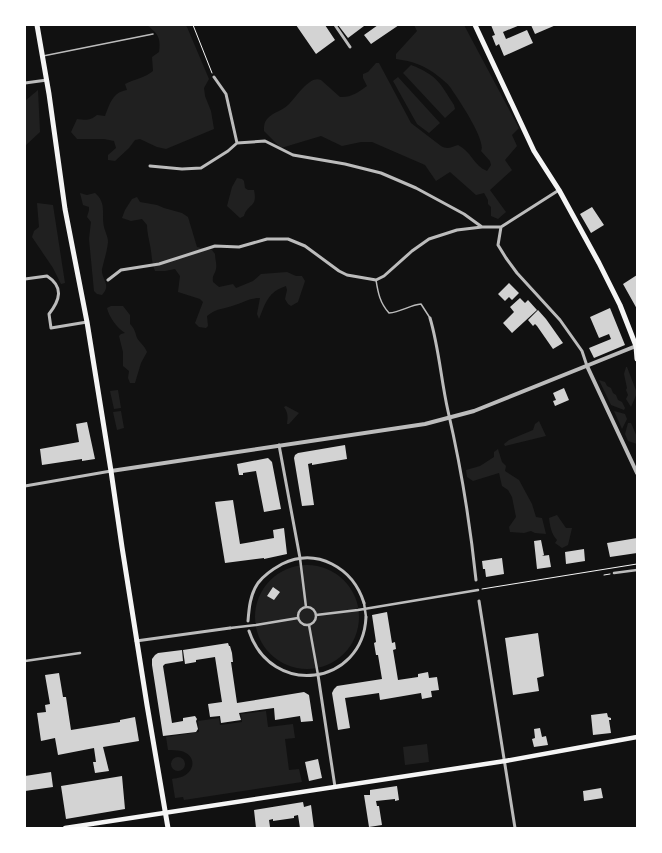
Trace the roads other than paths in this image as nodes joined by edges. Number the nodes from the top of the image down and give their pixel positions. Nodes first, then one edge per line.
1 (38, 25) edge
2 (335, 25) edge
3 (475, 25) edge
4 (153, 34) dead end
5 (350, 47) dead end
6 (43, 56) junction
7 (214, 77) road end
8 (47, 80) junction
9 (25, 83) edge
10 (237, 143) junction
11 (150, 166) dead end
12 (559, 190) junction
13 (482, 227) junction
14 (501, 227) junction
15 (25, 279) edge
16 (108, 280) dead end
17 (376, 280) junction
18 (430, 318) joint
19 (87, 322) junction
20 (637, 346) edge
21 (637, 359) edge
22 (587, 366) junction
23 (450, 417) junction
24 (279, 445) junction
25 (111, 471) junction
26 (637, 473) edge
27 (25, 486) edge
28 (300, 558) junction
29 (637, 570) edge
30 (614, 573) dead end
31 (476, 580) dead end
32 (478, 590) road end
33 (479, 601) dead end
34 (364, 603) joint
35 (306, 607) junction
36 (365, 609) junction
37 (316, 615) junction
38 (366, 617) joint
39 (298, 618) junction
40 (248, 621) joint
41 (308, 625) junction
42 (248, 626) junction
43 (230, 628) joint
44 (249, 631) joint
45 (136, 641) junction
46 (80, 654) dead end
47 (25, 661) edge
48 (318, 675) junction
49 (637, 737) edge
50 (505, 761) junction
51 (335, 787) junction
52 (166, 812) junction
53 (65, 828) edge
54 (168, 828) edge
55 (515, 828) edge

1 - 6 main road
2 - 5 street
3 - 12 main road
4 - 6 lane
6 - 8 main road
7 - 10 street
8 - 9 street
8 - 19 main road
10 - 11 street
10 - 13 street
12 - 14 street
12 - 20 main road
13 - 14 street
13 - 17 street
14 - 22 street
15 - 19 street
16 - 17 street
17 - 18 lane
18 - 23 street
19 - 25 main road
20 - 21 main road
20 - 22 street
22 - 23 street
22 - 26 street
23 - 24 street
23 - 31 street
24 - 25 street
24 - 28 street
25 - 27 street
25 - 45 main road
28 - 34 street
28 - 35 street
28 - 40 street
29 - 30 street
32 - 36 street
33 - 50 street
34 - 36 street
35 - 37 street
35 - 39 street
36 - 37 street
36 - 38 street
37 - 41 street
38 - 48 street
39 - 41 street
39 - 42 street
40 - 42 street
41 - 48 street
42 - 43 street
42 - 44 street
43 - 45 street
44 - 48 street
45 - 52 main road
46 - 47 street
48 - 51 street
49 - 50 main road
50 - 51 main road
50 - 55 street
51 - 52 main road
52 - 53 main road
52 - 54 main road

